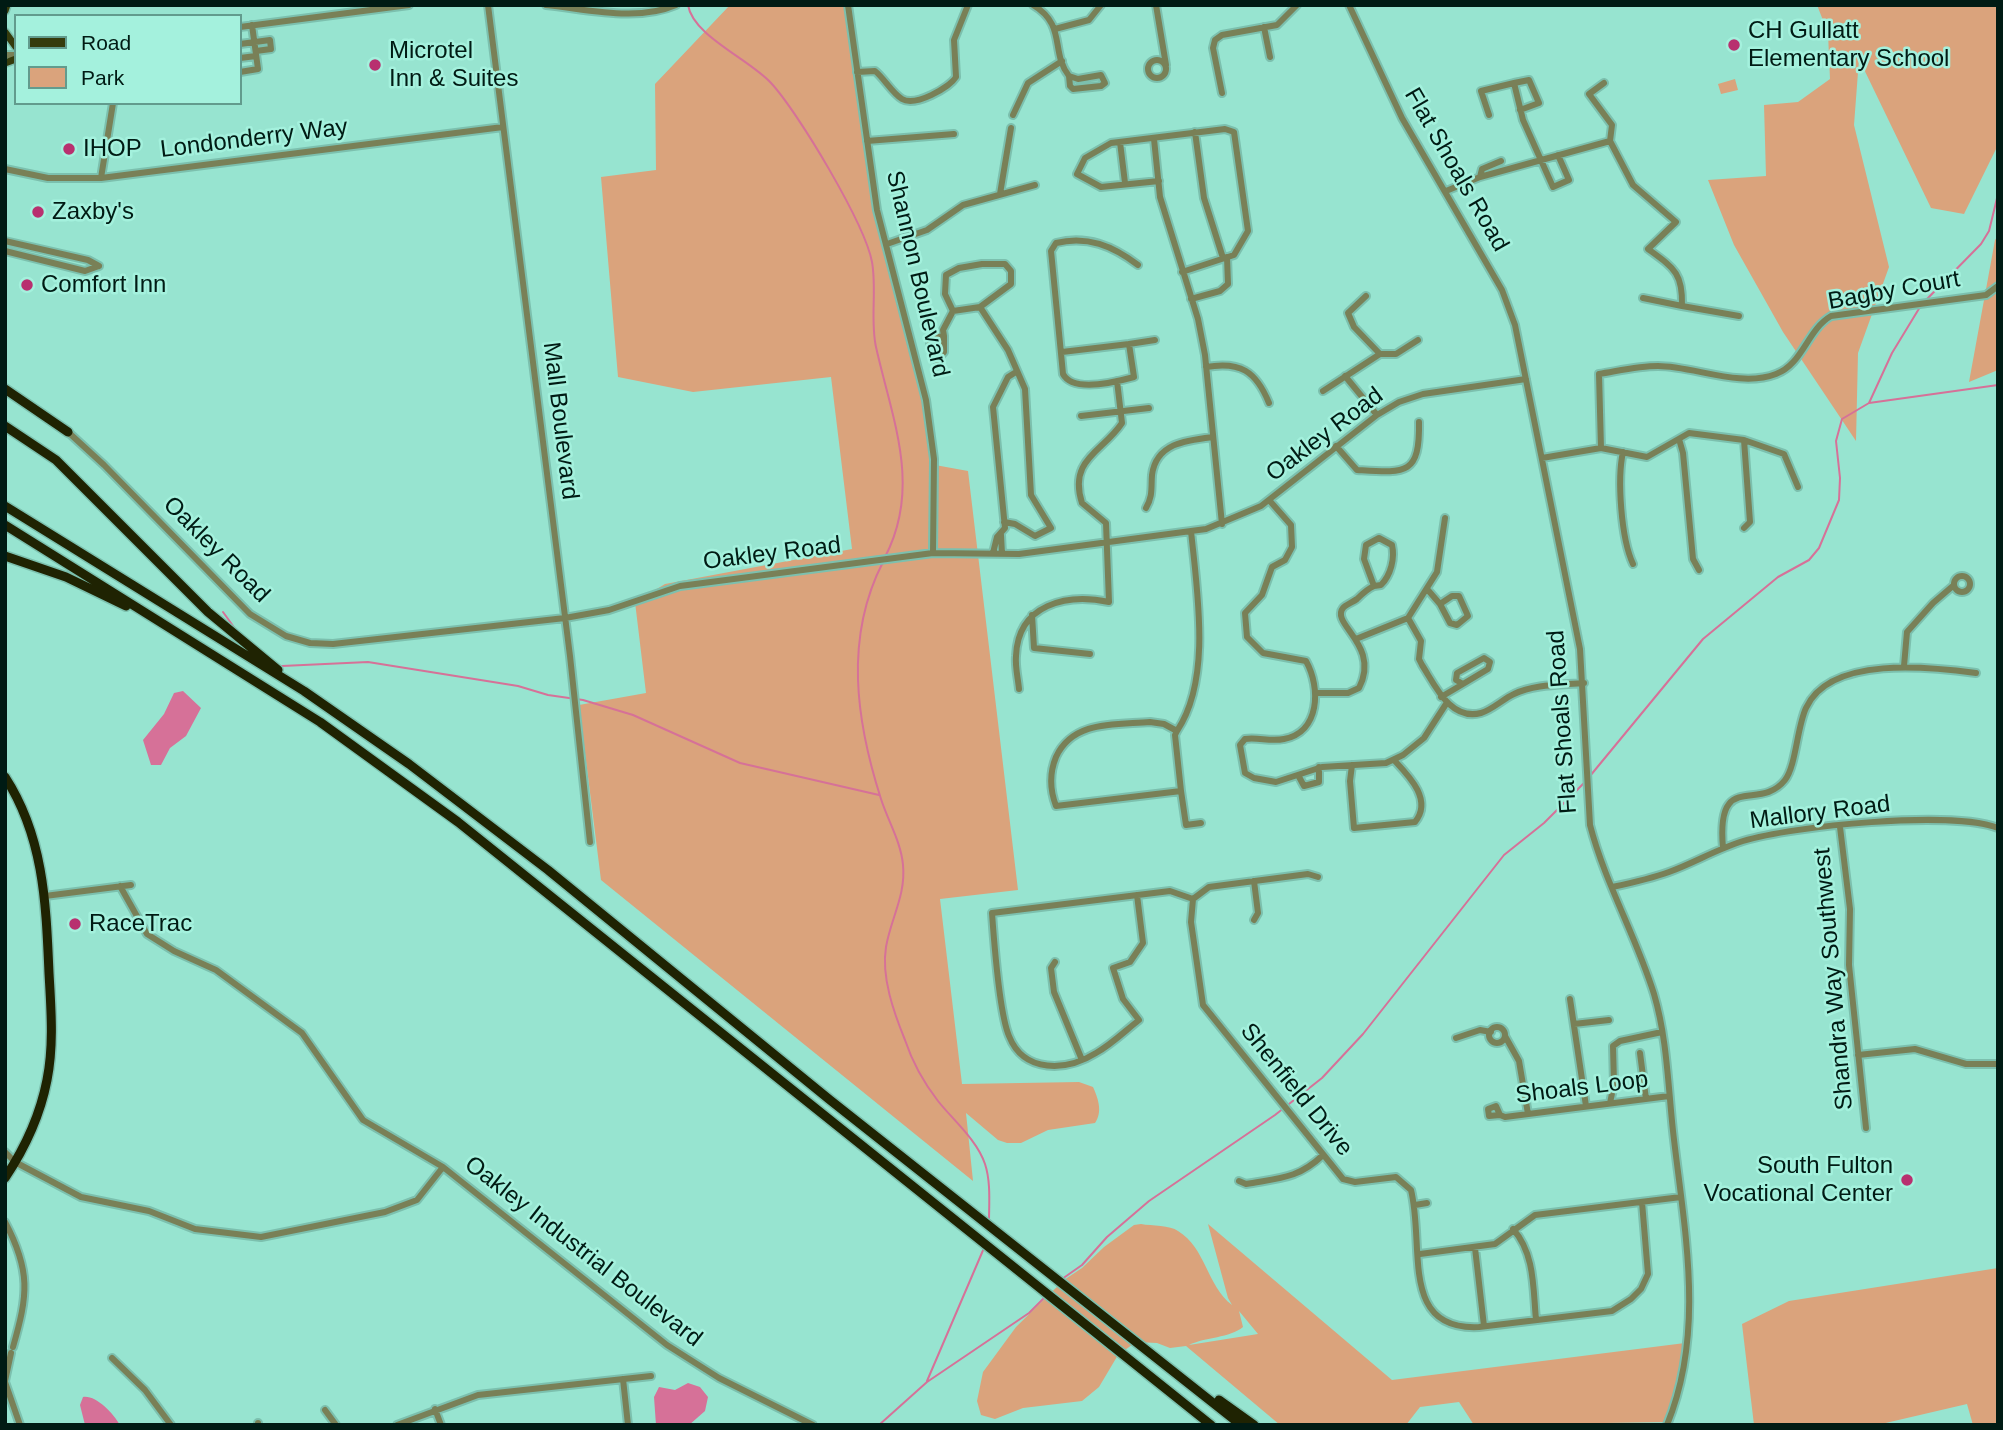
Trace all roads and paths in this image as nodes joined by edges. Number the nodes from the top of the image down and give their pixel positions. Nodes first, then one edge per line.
1 (7, 5) edge
2 (410, 5) edge
3 (488, 5) edge
4 (545, 5) edge
5 (676, 5) edge
6 (848, 5) edge
7 (968, 5) edge
8 (1033, 5) edge
9 (1101, 5) edge
10 (1156, 5) edge
11 (1297, 5) edge
12 (1349, 5) edge
13 (5, 10) edge
14 (252, 25) junction
15 (242, 27) edge
16 (1264, 27) junction
17 (1055, 29) junction
18 (254, 42) junction
19 (242, 44) edge
20 (256, 54) junction
21 (1270, 57) dead end
22 (242, 58) edge
23 (1062, 61) junction
24 (1166, 65) dead end
25 (242, 72) edge
26 (858, 72) junction
27 (1069, 76) junction
28 (1514, 83) junction
29 (1604, 83) dead end
30 (1222, 93) dead end
31 (113, 105) edge
32 (1520, 110) junction
33 (1013, 115) dead end
34 (1489, 115) dead end
35 (503, 127) junction
36 (1011, 128) dead end
37 (1195, 132) junction
38 (954, 134) dead end
39 (1154, 138) junction
40 (867, 141) junction
41 (1609, 141) junction
42 (1120, 142) junction
43 (1559, 155) junction
44 (1541, 160) junction
45 (1501, 161) dead end
46 (7, 171) edge
47 (1480, 177) junction
48 (102, 178) junction
49 (1158, 181) junction
50 (1125, 183) junction
51 (1035, 185) dead end
52 (1446, 191) junction
53 (1000, 194) junction
54 (5, 241) edge
55 (887, 244) junction
56 (5, 251) edge
57 (1225, 258) junction
58 (1138, 265) dead end
59 (1182, 272) junction
60 (1998, 286) edge
61 (1366, 296) dead end
62 (1643, 298) dead end
63 (1191, 299) junction
64 (1682, 306) junction
65 (980, 307) junction
66 (953, 311) junction
67 (1739, 316) dead end
68 (944, 336) dead end
69 (1155, 340) dead end
70 (1418, 340) dead end
71 (1129, 344) junction
72 (1062, 352) junction
73 (1380, 354) junction
74 (1206, 367) junction
75 (1016, 372) junction
76 (1345, 376) junction
77 (1526, 380) junction
78 (1117, 381) junction
79 (5, 389) edge
80 (1322, 391) dead end
81 (1269, 403) dead end
82 (1149, 408) dead end
83 (1120, 412) junction
84 (1377, 415) junction
85 (1081, 416) dead end
86 (1419, 422) dead end
87 (5, 426) edge
88 (68, 432) joint
89 (1213, 438) junction
90 (1679, 439) junction
91 (1744, 440) junction
92 (1336, 446) junction
93 (1601, 448) junction
94 (1623, 452) junction
95 (1542, 458) junction
96 (1798, 487) dead end
97 (1269, 500) junction
98 (5, 506) edge
99 (1146, 508) dead end
100 (1445, 518) dead end
101 (1222, 524) junction
102 (5, 525) edge
103 (1003, 528) junction
104 (1744, 528) dead end
105 (1191, 531) junction
106 (1109, 541) junction
107 (933, 553) junction
108 (993, 553) junction
109 (1002, 554) junction
110 (5, 556) edge
111 (1633, 564) dead end
112 (1699, 570) dead end
113 (1954, 585) dead end
114 (1374, 586) junction
115 (1427, 589) junction
116 (1440, 604) junction
117 (1032, 615) junction
118 (565, 618) junction
119 (1408, 618) junction
120 (167, 625) junction
121 (1356, 639) junction
122 (1090, 654) dead end
123 (1904, 666) junction
124 (1976, 673) dead end
125 (1584, 683) junction
126 (1463, 684) junction
127 (1019, 689) dead end
128 (304, 691) junction
129 (1315, 693) junction
130 (1443, 700) junction
131 (1177, 731) junction
132 (1394, 760) junction
133 (1352, 765) junction
134 (1319, 767) junction
135 (1298, 775) junction
136 (5, 777) edge
137 (1181, 791) junction
138 (1201, 824) dead end
139 (1840, 827) junction
140 (1998, 828) edge
141 (590, 842) dead end
142 (1723, 848) junction
143 (1318, 877) dead end
144 (1254, 881) junction
145 (131, 885) dead end
146 (120, 886) junction
147 (1612, 887) junction
148 (1137, 895) junction
149 (45, 896) junction
150 (1193, 899) junction
151 (1254, 920) dead end
152 (1055, 962) dead end
153 (1570, 999) dead end
154 (1609, 1020) dead end
155 (1574, 1024) junction
156 (1490, 1032) junction
157 (1662, 1032) junction
158 (1505, 1036) junction
159 (1456, 1038) dead end
160 (1640, 1053) dead end
161 (1858, 1055) junction
162 (1082, 1060) junction
163 (1998, 1064) edge
164 (1670, 1096) junction
165 (1646, 1099) junction
166 (1610, 1103) junction
167 (1586, 1107) junction
168 (1528, 1114) junction
169 (1500, 1115) dead end
170 (1866, 1128) dead end
171 (5, 1152) edge
172 (1323, 1156) junction
173 (10, 1162) edge
174 (443, 1167) junction
175 (5, 1178) edge
176 (1239, 1181) dead end
177 (1681, 1197) junction
178 (1642, 1202) junction
179 (1427, 1203) dead end
180 (1415, 1205) junction
181 (5, 1222) edge
182 (1513, 1229) junction
183 (1475, 1248) junction
184 (1420, 1254) junction
185 (1536, 1320) junction
186 (1485, 1326) junction
187 (1148, 1351) junction
188 (112, 1358) dead end
189 (651, 1376) dead end
190 (623, 1379) junction
191 (5, 1381) edge
192 (435, 1409) junction
193 (325, 1410) dead end
194 (20, 1425) edge
195 (171, 1425) edge
196 (336, 1425) edge
197 (397, 1425) edge
198 (442, 1425) edge
199 (628, 1425) edge
200 (813, 1425) edge
201 (1212, 1425) edge
202 (1241, 1425) edge
203 (1254, 1425) edge
204 (1667, 1425) edge

1 - 13 main road
2 - 14 street
3 - 35 street, Mall Boulevard
4 - 5 street
6 - 26 street, Shannon Boulevard
7 - 26 street
8 - 17 street
9 - 17 street
10 - 24 street
11 - 16 street
12 - 52 street, Flat Shoals Road
14 - 15 street
14 - 18 street
16 - 21 street
16 - 30 street
17 - 23 street
18 - 19 street
18 - 20 street
18 - 20 street
20 - 22 street
20 - 25 street
23 - 27 street
23 - 33 street
26 - 40 street, Shannon Boulevard
27 - 27 street
28 - 32 street
28 - 32 street
28 - 34 street
29 - 41 street
31 - 48 street
32 - 44 street
35 - 48 street, Londonderry Way
35 - 118 street, Mall Boulevard
36 - 53 street
37 - 39 street
37 - 57 street
37 - 57 street
38 - 40 street
39 - 42 street
39 - 49 street
40 - 55 street, Shannon Boulevard
41 - 43 street
41 - 64 street
42 - 50 street
42 - 50 street
43 - 44 street
43 - 44 street
44 - 47 street
45 - 47 street
46 - 48 street, Londonderry Way
47 - 52 street
49 - 50 street
49 - 59 street
51 - 53 street
52 - 77 street, Flat Shoals Road
53 - 55 street
54 - 56 street
55 - 107 street, Shannon Boulevard
57 - 59 street
57 - 63 street
58 - 72 street
59 - 63 street
60 - 93 street, Bagby Court
61 - 73 street
62 - 64 street
63 - 74 street
64 - 67 street
65 - 66 street
65 - 66 street
65 - 75 street
66 - 68 street
69 - 71 street
70 - 73 street
71 - 72 street
71 - 78 street
72 - 78 street
73 - 76 street
74 - 81 street
74 - 89 street
75 - 103 street
75 - 103 street
76 - 80 street
76 - 84 street
77 - 84 street, Oakley Road
77 - 95 street, Flat Shoals Road
78 - 83 street
79 - 88 highway
82 - 83 street
83 - 85 street
83 - 106 street
84 - 92 street, Oakley Road
86 - 92 street
87 - 128 highway
88 - 118 street, Oakley Road
89 - 99 street
89 - 101 street
90 - 91 street
90 - 94 street
90 - 112 street
91 - 96 street
91 - 104 street
92 - 97 street, Oakley Road
93 - 94 street
93 - 95 street
94 - 111 street
95 - 125 street, Flat Shoals Road
97 - 101 street, Oakley Road
97 - 129 street
98 - 128 highway
100 - 115 street
101 - 105 street, Oakley Road
102 - 120 highway
103 - 108 street
103 - 109 street
105 - 106 street, Oakley Road
105 - 131 street
106 - 109 street, Oakley Road
106 - 117 street
107 - 108 street, Oakley Road
107 - 118 street, Oakley Road
108 - 109 street, Oakley Road
110 - 120 highway
113 - 123 street
114 - 114 street
114 - 121 street
115 - 116 street
115 - 119 street
116 - 116 street
117 - 122 street
117 - 127 street
118 - 141 street, Mall Boulevard
119 - 121 street
119 - 130 street
120 - 201 highway
121 - 129 street
123 - 124 street
123 - 142 street
125 - 130 street
125 - 147 street, Flat Shoals Road
126 - 126 street
126 - 130 street
128 - 187 highway
129 - 135 street
130 - 132 street
131 - 137 street
131 - 137 street
132 - 133 street
132 - 133 street
133 - 134 street
134 - 135 street
134 - 135 street
136 - 149 highway
137 - 138 street
139 - 140 street, Mallory Road
139 - 142 street, Mallory Road
139 - 161 street, Shandra Way Southwest
142 - 147 street, Mallory Road
143 - 144 street
144 - 150 street
144 - 151 street
145 - 146 street
146 - 149 street
146 - 174 street
147 - 157 street, Flat Shoals Road
148 - 150 street
148 - 162 street
148 - 162 street
149 - 173 highway
150 - 172 street, Shenfield Drive
152 - 162 street
153 - 155 street
154 - 155 street
155 - 167 street
156 - 158 street
156 - 158 street
156 - 159 street
157 - 164 street, Flat Shoals Road
157 - 166 street
158 - 168 street
160 - 165 street
161 - 163 street
161 - 170 street, Shandra Way Southwest
164 - 165 street, Shoals Loop
164 - 177 street, Flat Shoals Road
165 - 166 street, Shoals Loop
166 - 167 street, Shoals Loop
167 - 168 street, Shoals Loop
168 - 169 street, Shoals Loop
171 - 173 street, Oakley Industrial Boulevard
172 - 176 street
172 - 180 street, Shenfield Drive
173 - 174 street, Oakley Industrial Boulevard
173 - 175 highway
174 - 200 street, Oakley Industrial Boulevard
177 - 178 street
177 - 204 street, Flat Shoals Road
178 - 182 street
178 - 185 street, Shenfield Drive
179 - 180 street
180 - 184 street, Shenfield Drive
181 - 191 street
182 - 183 street
182 - 185 street
183 - 184 street
183 - 186 street
184 - 186 street, Shenfield Drive
185 - 186 street, Shenfield Drive
187 - 202 highway
187 - 203 highway
188 - 195 street
189 - 190 street
190 - 192 street
190 - 199 street
191 - 194 street
192 - 197 street
192 - 198 street
193 - 196 street

